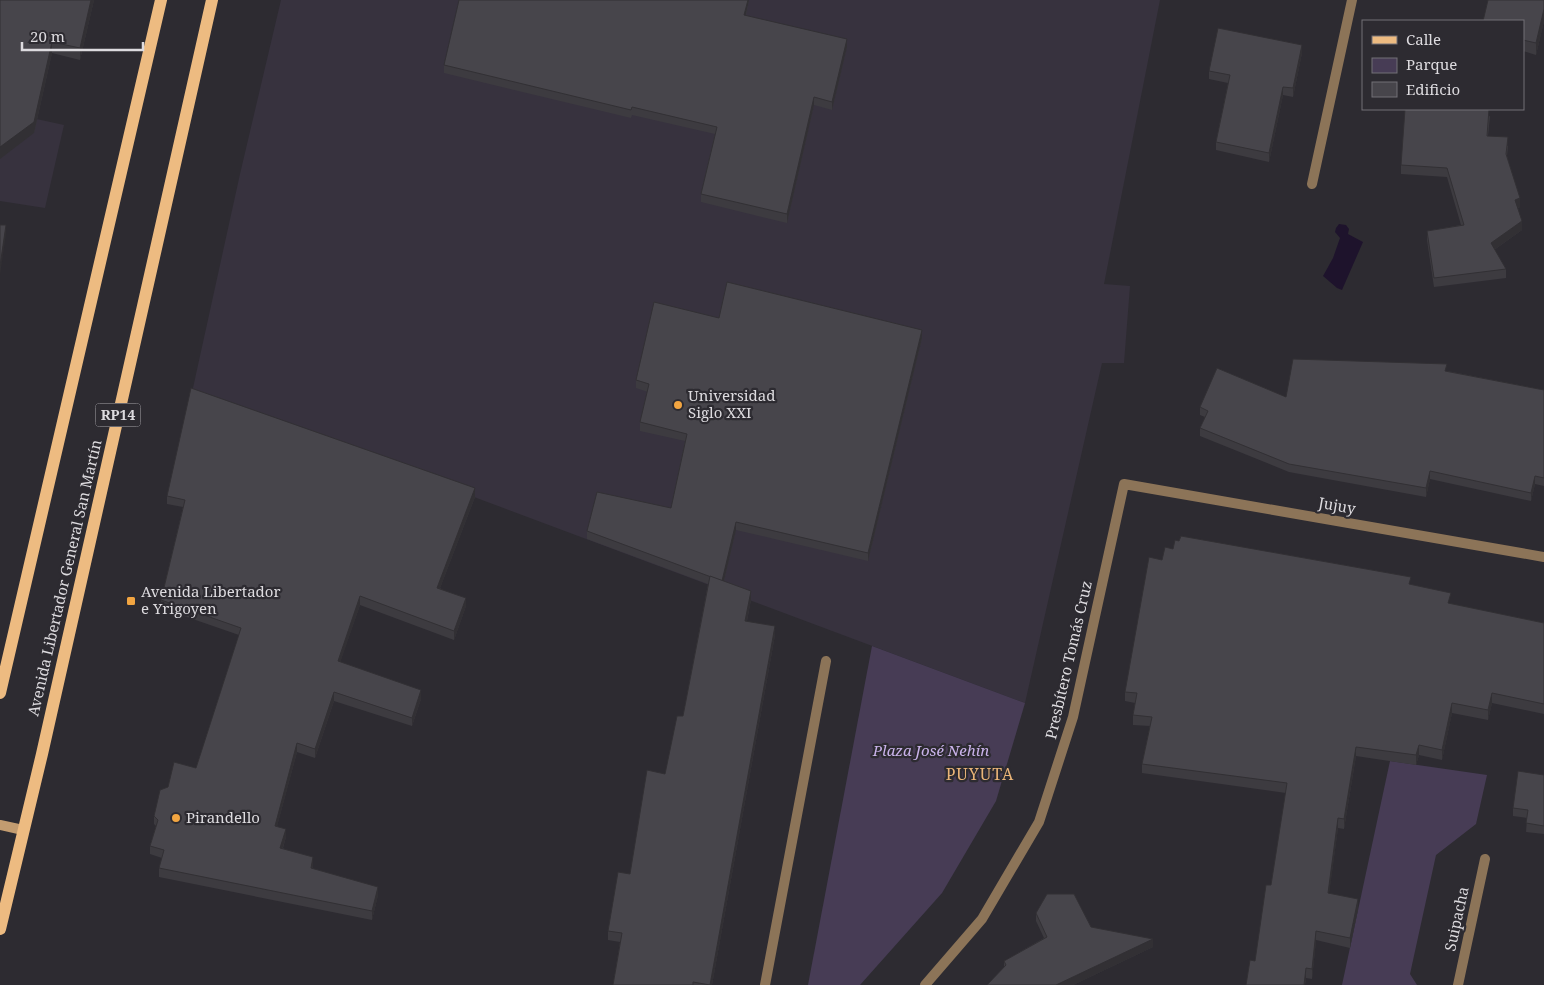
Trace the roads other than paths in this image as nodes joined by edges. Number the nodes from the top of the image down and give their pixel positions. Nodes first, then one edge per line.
1 (161, 0) edge
2 (212, 0) edge
3 (1352, 0) edge
4 (1312, 184) dead end
5 (1124, 484) joint
6 (1544, 557) edge
7 (826, 661) dead end
8 (0, 693) edge
9 (0, 825) edge
10 (23, 830) junction
11 (1485, 859) dead end
12 (0, 929) edge
13 (765, 985) edge
14 (925, 985) edge
15 (1458, 985) edge

1 - 8 main road
2 - 10 main road, Avenida Libertador General San Martín / RP14
3 - 4 street
5 - 6 street, Jujuy
5 - 14 street, Presbítero Tomás Cruz
7 - 13 street
9 - 10 main road
10 - 12 main road, Avenida Libertador General San Martín / RP14
11 - 15 street, Suipacha

